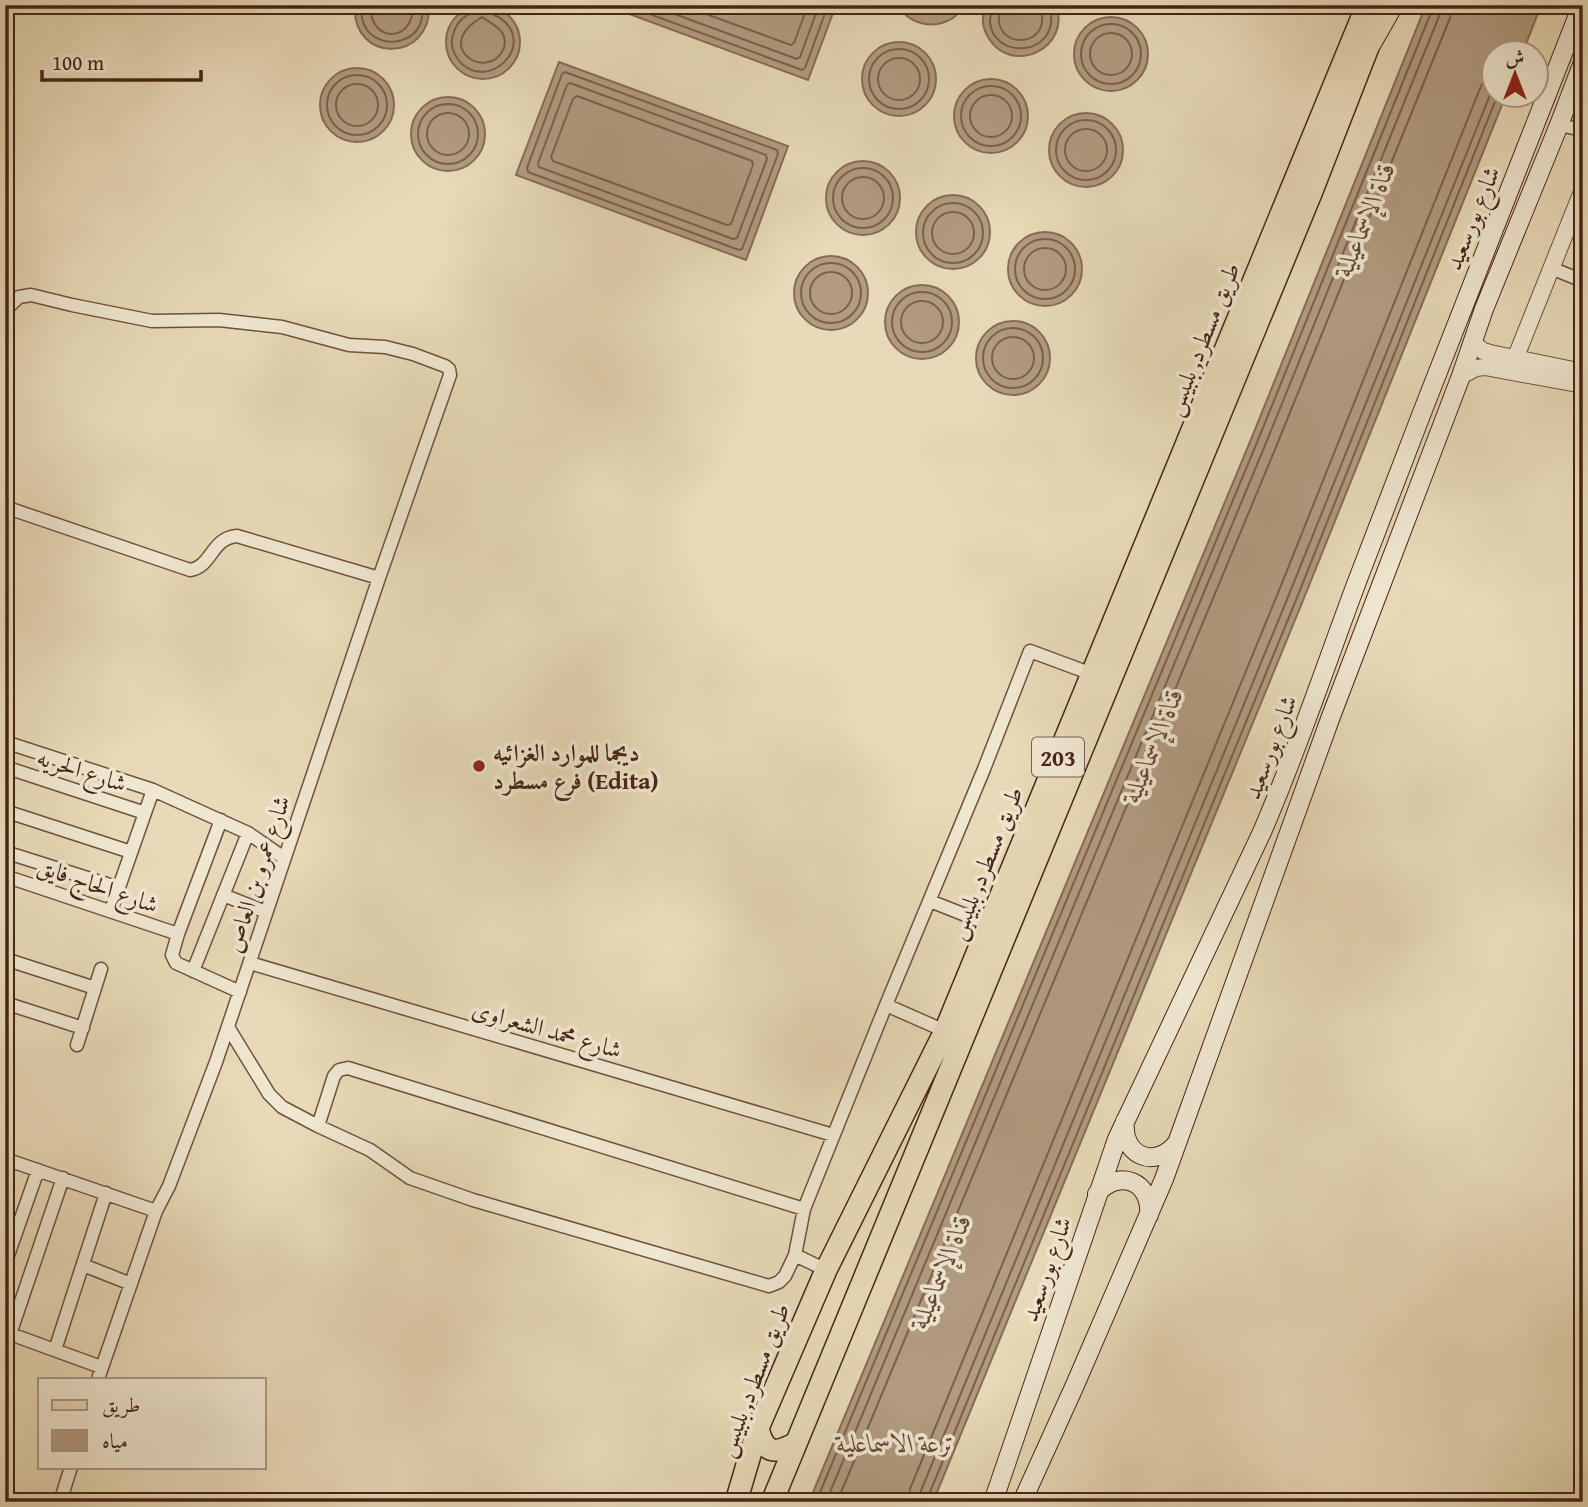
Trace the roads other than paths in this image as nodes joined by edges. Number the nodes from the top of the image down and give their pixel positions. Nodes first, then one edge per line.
1 (1367, 5) edge
2 (1386, 5) edge
3 (1391, 5) edge
4 (1582, 5) edge
5 (1370, 42) junction
6 (1583, 62) edge
7 (1559, 125) junction
8 (1583, 130) edge
9 (1583, 189) edge
10 (1551, 268) junction
11 (1583, 281) edge
12 (5, 310) edge
13 (1472, 342) junction
14 (1515, 359) junction
15 (1583, 372) edge
16 (1461, 376) junction
17 (1583, 385) edge
18 (5, 508) edge
19 (379, 578) junction
20 (1092, 674) junction
21 (5, 742) edge
22 (5, 767) edge
23 (153, 790) junction
24 (5, 811) edge
25 (145, 813) junction
26 (221, 820) junction
27 (247, 833) junction
28 (5, 852) edge
29 (131, 852) junction
30 (284, 858) junction
31 (5, 876) edge
32 (119, 888) junction
33 (223, 895) junction
34 (930, 901) junction
35 (111, 910) junction
36 (266, 912) junction
37 (988, 924) junction
38 (178, 934) junction
39 (5, 959) edge
40 (250, 963) junction
41 (101, 969) dead end
42 (193, 971) junction
43 (95, 988) junction
44 (240, 992) junction
45 (5, 1003) edge
46 (886, 1005) junction
47 (228, 1027) junction
48 (83, 1028) junction
49 (945, 1031) junction
50 (77, 1045) dead end
51 (1125, 1121) junction
52 (318, 1126) junction
53 (834, 1135) junction
54 (1176, 1144) junction
55 (5, 1159) edge
56 (38, 1170) junction
57 (62, 1178) junction
58 (106, 1193) junction
59 (1097, 1194) junction
60 (804, 1209) junction
61 (156, 1210) junction
62 (1149, 1215) junction
63 (795, 1255) junction
64 (5, 1264) edge
65 (83, 1265) junction
66 (826, 1270) junction
67 (131, 1284) junction
68 (7, 1333) edge
69 (55, 1350) junction
70 (99, 1373) edge
71 (758, 1428) junction
72 (796, 1443) junction
73 (71, 1468) edge
74 (60, 1502) edge
75 (736, 1502) edge
76 (772, 1502) edge
77 (993, 1502) edge
78 (1022, 1502) edge

1 - 20 main road, طريق مسطرد, بلبيس / 203
2 - 5 main road, طريق مسطرد, بلبيس / 203
3 - 5 highway
4 - 51 main road, شارع بورسعيد
5 - 72 main road, طريق مسطرد, بلبيس / 203
6 - 7 main road, شارع بورسعيد
7 - 8 street
7 - 13 main road, شارع بورسعيد
9 - 10 street
10 - 11 street
10 - 14 street
12 - 19 street, شارع عمرو بن العاص
13 - 14 street
13 - 16 main road, شارع بورسعيد
14 - 15 street
16 - 17 street
16 - 54 main road, شارع بورسعيد
18 - 19 street
19 - 30 street, شارع عمرو بن العاص
20 - 34 street
20 - 37 main road, طريق مسطرد, بلبيس / 203
21 - 23 street
22 - 25 street, شارع الحريه
23 - 25 street
23 - 26 street
24 - 29 street
25 - 29 street
26 - 27 street
26 - 38 street
27 - 30 street
27 - 33 street
28 - 32 street
29 - 32 street
30 - 36 street, شارع عمرو بن العاص
31 - 35 street, شارع الحاج فايق
32 - 35 street
33 - 36 street
33 - 42 street
34 - 37 street
34 - 46 street
35 - 38 street, شارع الحاج فايق
36 - 40 street, شارع عمرو بن العاص
37 - 49 main road, طريق مسطرد, بلبيس / 203
38 - 42 street
39 - 43 street
40 - 44 street, شارع عمرو بن العاص
40 - 53 street, شارع محمد الشعراوى
41 - 43 street
42 - 44 street
43 - 48 street
44 - 47 street, شارع عمرو بن العاص
45 - 48 street
46 - 49 street
46 - 53 street
47 - 52 street
47 - 61 street, شارع عمرو بن العاص
48 - 50 street
49 - 66 main road, طريق مسطرد, بلبيس / 203
51 - 54 main road
51 - 59 main road, شارع بورسعيد
52 - 60 street
52 - 63 street
53 - 60 street
54 - 62 main road, شارع بورسعيد
55 - 56 street
56 - 57 street
56 - 64 street
57 - 58 street
57 - 68 street
58 - 61 street
58 - 65 street
59 - 62 main road
59 - 77 main road, شارع بورسعيد
60 - 63 street
61 - 67 street, شارع عمرو بن العاص
62 - 78 main road, شارع بورسعيد
63 - 66 street
65 - 67 street
65 - 69 street
66 - 71 main road, طريق مسطرد, بلبيس / 203
67 - 70 street, شارع عمرو بن العاص
68 - 69 street
69 - 70 street
71 - 72 main road
71 - 75 main road, طريق مسطرد, بلبيس / 203
72 - 76 main road, طريق مسطرد, بلبيس / 203
73 - 74 street

